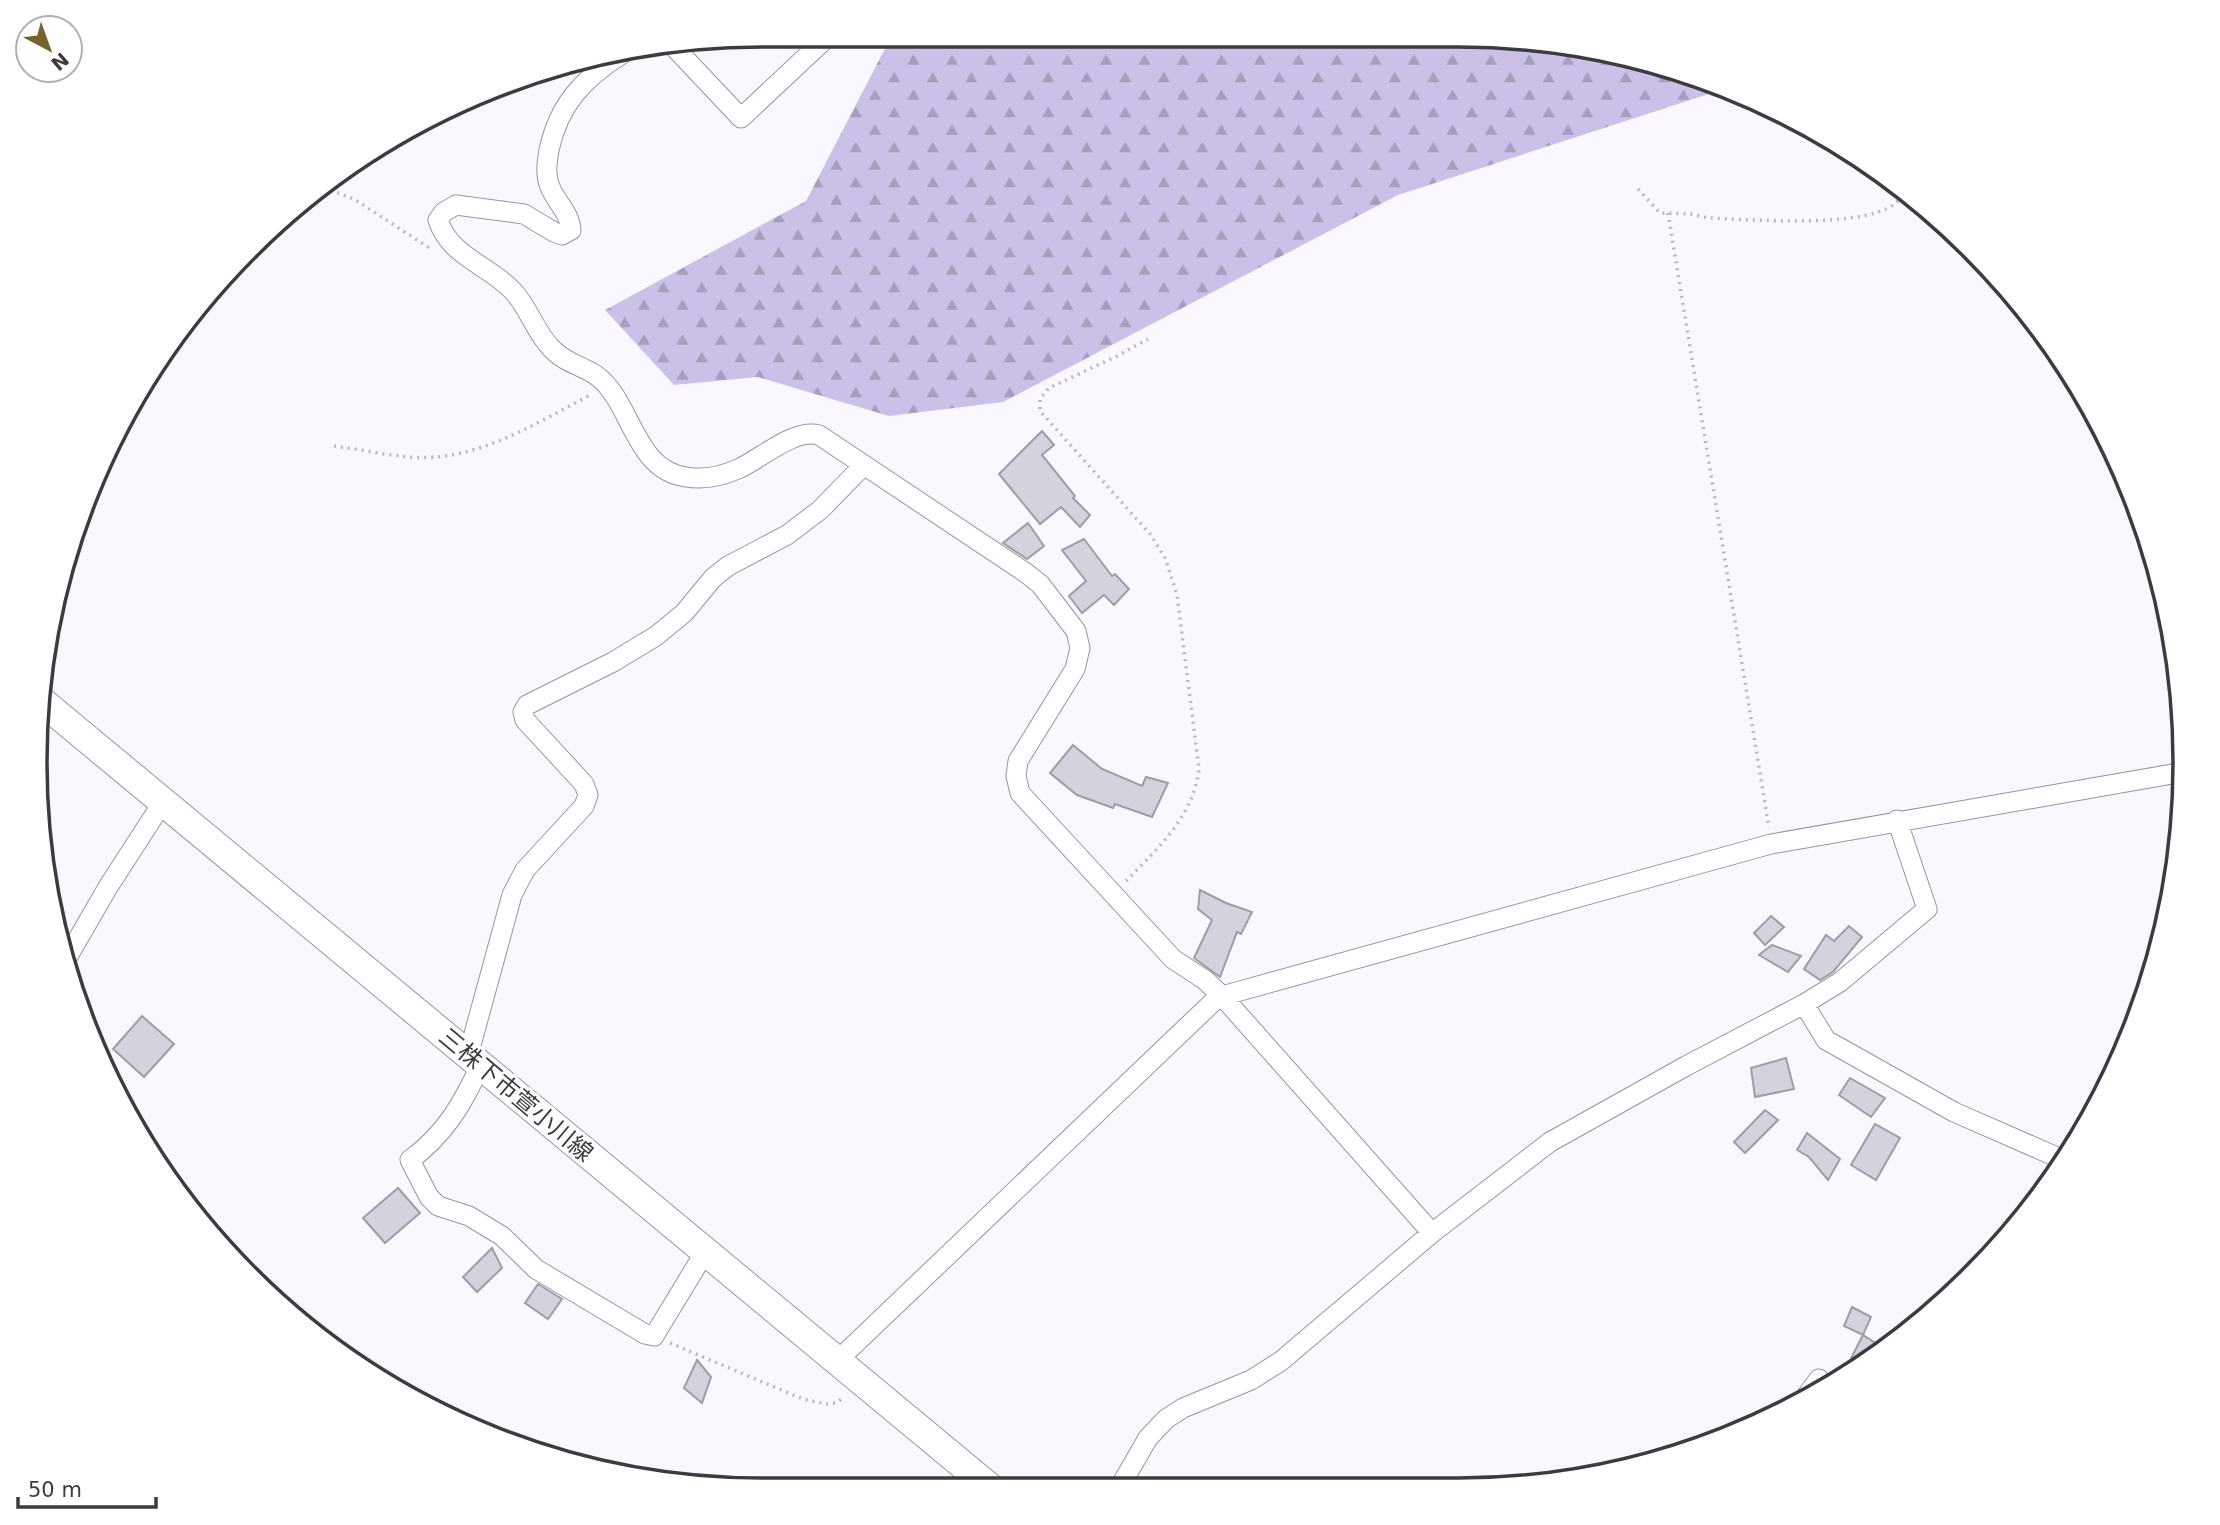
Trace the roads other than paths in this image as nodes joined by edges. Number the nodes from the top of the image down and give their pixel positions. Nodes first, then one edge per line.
1 (817, 47) edge
2 (679, 52) edge
3 (605, 65) edge
4 (864, 465) junction
5 (50, 708) edge
6 (2172, 774) edge
7 (163, 802) junction
8 (1897, 820) junction
9 (72, 949) edge
10 (1222, 996) junction
11 (1804, 1004) junction
12 (474, 1061) junction
13 (2055, 1156) edge
14 (1425, 1224) junction
15 (705, 1252) junction
16 (848, 1370) junction
17 (978, 1478) edge
18 (1125, 1478) edge

1 - 2 street
3 - 4 street
4 - 10 street
4 - 12 street
5 - 7 main road, 三株下市萱小川線
6 - 8 street
7 - 9 street
7 - 12 main road, 三株下市萱小川線
8 - 10 street
8 - 11 street
10 - 14 street
10 - 16 street
11 - 13 street
11 - 14 street
12 - 15 main road, 三株下市萱小川線
12 - 15 street
14 - 18 street
15 - 16 main road, 三株下市萱小川線
16 - 17 main road, 三株下市萱小川線

